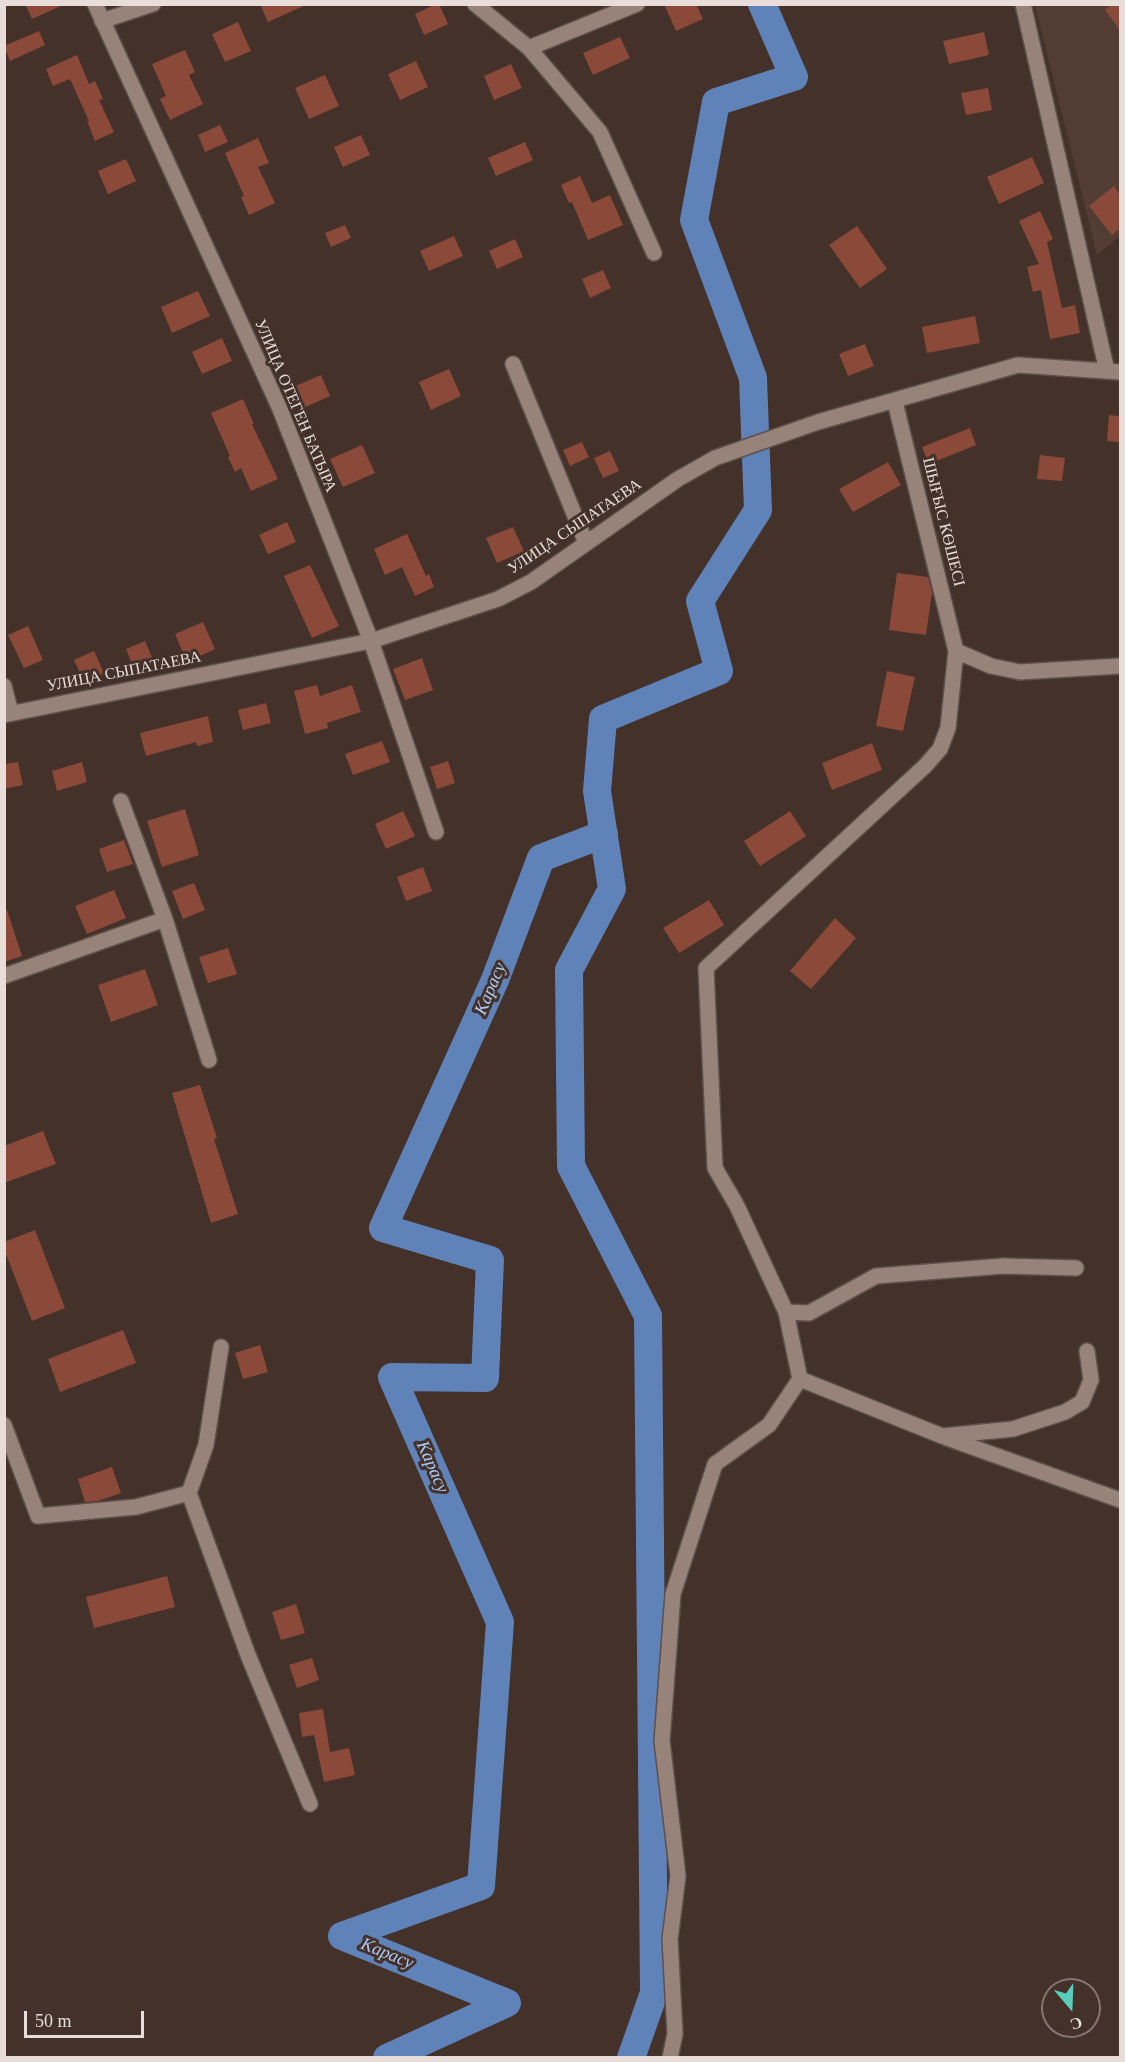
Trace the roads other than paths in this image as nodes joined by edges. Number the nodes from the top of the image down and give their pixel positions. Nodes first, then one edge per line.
1 (95, 4) edge
2 (153, 4) edge
3 (475, 4) edge
4 (638, 4) edge
5 (1023, 4) edge
6 (102, 21) junction
7 (529, 48) junction
8 (654, 253) dead end
9 (513, 364) dead end
10 (1114, 372) edge
11 (895, 402) junction
12 (586, 543) junction
13 (371, 641) junction
14 (956, 651) junction
15 (1120, 666) edge
16 (4, 686) edge
17 (8, 714) edge
18 (121, 801) dead end
19 (436, 832) dead end
20 (165, 919) junction
21 (4, 976) edge
22 (209, 1060) dead end
23 (1076, 1268) dead end
24 (786, 1312) junction
25 (221, 1347) dead end
26 (1087, 1351) dead end
27 (800, 1379) junction
28 (4, 1425) edge
29 (942, 1436) junction
30 (189, 1493) junction
31 (1120, 1500) edge
32 (310, 1804) dead end
33 (670, 2058) edge

1 - 6 street, УЛИЦА ОТЕГЕН БАТЫРА
2 - 6 street
3 - 7 street
4 - 7 street
5 - 10 street
6 - 13 street, УЛИЦА ОТЕГЕН БАТЫРА
7 - 8 street
9 - 12 street
10 - 11 street, УЛИЦА СЫПАТАЕВА
11 - 12 street, УЛИЦА СЫПАТАЕВА
11 - 14 street, ШЫҒЫС КӨШЕСІ
12 - 13 street, УЛИЦА СЫПАТАЕВА
13 - 17 street, УЛИЦА СЫПАТАЕВА
13 - 19 street, УЛИЦА ОТЕГЕН БАТЫРА
14 - 15 street
14 - 24 street, ШЫҒЫС КӨШЕСІ
16 - 17 street
18 - 20 street
20 - 21 street
20 - 22 street
23 - 24 street
24 - 27 street, ШЫҒЫС КӨШЕСІ
25 - 30 street
26 - 29 street
27 - 29 street
27 - 33 street
28 - 30 street
29 - 31 street
30 - 32 street

